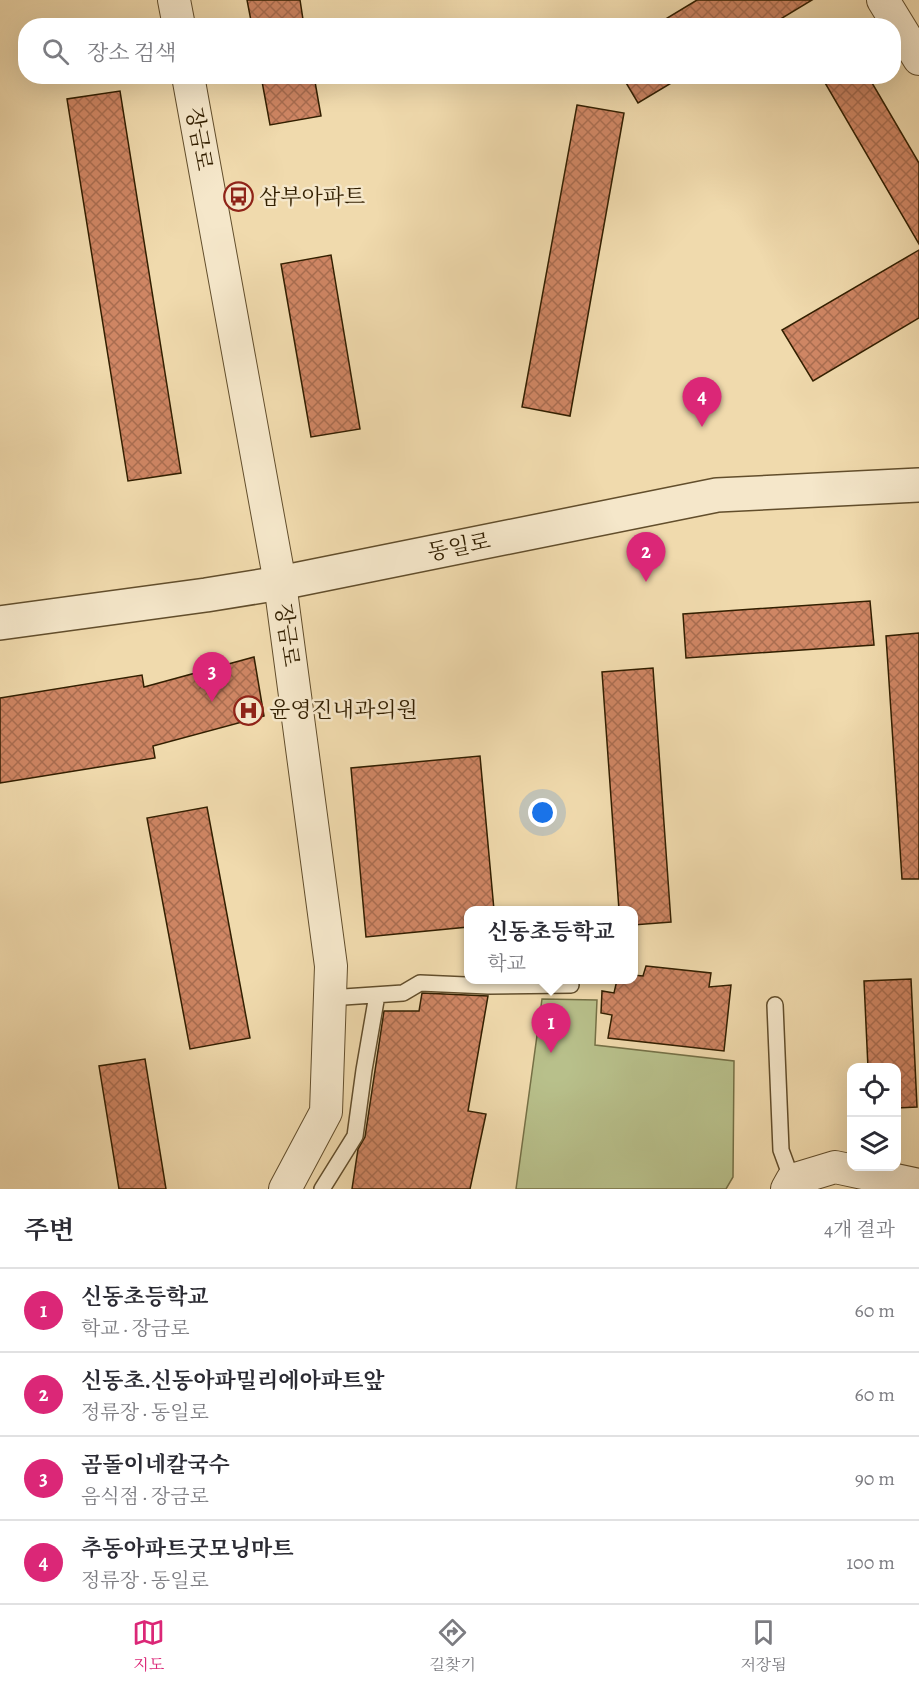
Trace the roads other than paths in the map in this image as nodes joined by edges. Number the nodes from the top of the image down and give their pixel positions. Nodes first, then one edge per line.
1 (174, 0) edge
2 (883, 0) edge
3 (177, 18) edge
4 (894, 18) edge
5 (901, 30) edge
6 (919, 59) edge
7 (189, 84) edge
8 (919, 485) edge
9 (280, 583) junction
10 (0, 623) edge
11 (571, 985) dead end
12 (377, 995) junction
13 (329, 999) junction
14 (775, 1005) dead end
15 (790, 1184) edge
16 (919, 1185) edge
17 (285, 1189) edge
18 (322, 1189) edge

1 - 3 street
2 - 4 street
5 - 6 street
7 - 9 street, 장금로
8 - 9 street, 동일로
9 - 10 street, 동일로
9 - 13 street, 장금로
11 - 12 lane
12 - 13 lane
12 - 18 lane
13 - 17 street, 장금로
14 - 15 lane
15 - 16 street

